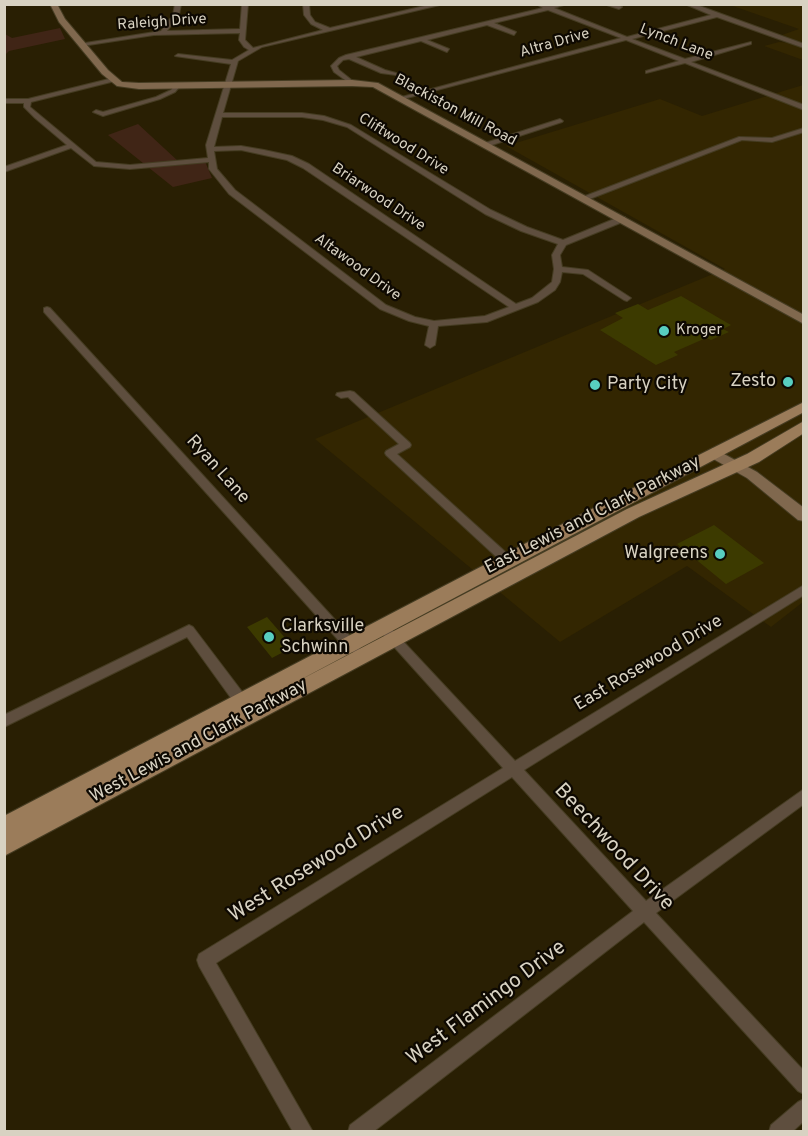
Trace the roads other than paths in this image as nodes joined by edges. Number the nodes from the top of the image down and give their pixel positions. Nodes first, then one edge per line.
1 (53, 4) edge
2 (178, 4) edge
3 (245, 4) edge
4 (306, 4) edge
5 (442, 4) edge
6 (538, 4) edge
7 (565, 4) edge
8 (606, 4) edge
9 (687, 4) edge
10 (549, 8) junction
11 (620, 8) dead end
12 (716, 15) junction
13 (488, 23) junction
14 (329, 30) junction
15 (243, 31) junction
16 (163, 33) junction
17 (514, 33) dead end
18 (627, 38) junction
19 (421, 39) junction
20 (749, 43) dead end
21 (82, 44) junction
22 (804, 46) edge
23 (253, 50) junction
24 (447, 50) dead end
25 (178, 56) dead end
26 (348, 56) junction
27 (687, 61) junction
28 (234, 62) junction
29 (648, 72) dead end
30 (394, 74) dead end
31 (113, 80) junction
32 (227, 83) junction
33 (352, 83) junction
34 (178, 85) junction
35 (401, 98) junction
36 (4, 101) edge
37 (28, 101) junction
38 (804, 108) edge
39 (96, 112) dead end
40 (218, 115) junction
41 (560, 121) dead end
42 (804, 130) edge
43 (486, 144) junction
44 (71, 146) junction
45 (210, 148) junction
46 (211, 160) junction
47 (4, 170) edge
48 (584, 198) junction
49 (622, 219) junction
50 (563, 243) junction
51 (558, 268) junction
52 (623, 295) dead end
53 (516, 308) junction
54 (47, 310) dead end
55 (804, 320) edge
56 (434, 324) junction
57 (430, 345) dead end
58 (341, 395) dead end
59 (804, 406) edge
60 (804, 426) edge
61 (714, 453) junction
62 (731, 467) junction
63 (804, 516) edge
64 (507, 560) junction
65 (804, 589) edge
66 (388, 632) junction
67 (355, 650) junction
68 (242, 701) junction
69 (4, 722) edge
70 (512, 769) junction
71 (804, 795) edge
72 (5, 839) edge
73 (644, 912) junction
74 (804, 1085) edge
75 (804, 1108) edge
76 (304, 1131) edge
77 (357, 1131) edge
78 (778, 1131) edge

1 - 21 main road
2 - 16 street
3 - 15 street
4 - 14 street
5 - 14 street
6 - 10 street, Lynch Lane
7 - 10 street
8 - 11 street
9 - 12 street
10 - 13 street
10 - 18 street, Lynch Lane
12 - 18 street, Altra Drive
12 - 22 street
13 - 17 street
13 - 19 street
14 - 23 street
15 - 16 street, Raleigh Drive
15 - 23 street
16 - 21 street, Raleigh Drive
18 - 27 street, Lynch Lane
18 - 35 street, Altra Drive
19 - 24 street
19 - 26 street
20 - 27 street
21 - 31 main road
23 - 28 street
25 - 28 street
26 - 30 street
26 - 33 street
27 - 29 street
27 - 38 street, Lynch Lane
28 - 32 street, Altawood Drive
31 - 34 main road, Blackiston Mill Road
31 - 37 street
32 - 33 main road, Blackiston Mill Road
32 - 34 main road, Blackiston Mill Road
32 - 40 street, Altawood Drive
33 - 35 main road, Blackiston Mill Road
34 - 39 street
35 - 43 main road, Blackiston Mill Road
36 - 37 street
37 - 44 street
40 - 45 street, Altawood Drive
40 - 50 street, Cliftwood Drive
41 - 43 street
42 - 48 street
43 - 48 main road, Blackiston Mill Road
44 - 46 street
44 - 47 street
45 - 46 street, Altawood Drive
45 - 53 street, Briarwood Drive
46 - 56 street, Altawood Drive
48 - 49 main road, Blackiston Mill Road
49 - 50 street
49 - 55 main road, Blackiston Mill Road
50 - 51 street, Altawood Drive
51 - 52 street
51 - 53 street, Altawood Drive
53 - 56 street, Altawood Drive
54 - 67 street, Ryan Lane
56 - 57 street
58 - 64 street
59 - 61 main road, East Lewis and Clark Parkway
60 - 62 main road, East Lewis and Clark Parkway
61 - 62 main road
61 - 64 main road, East Lewis and Clark Parkway
62 - 63 main road
62 - 66 main road, East Lewis and Clark Parkway
64 - 66 main road, East Lewis and Clark Parkway
65 - 70 street, East Rosewood Drive
66 - 67 main road, West Lewis and Clark Parkway
66 - 70 street, Beechwood Drive
67 - 68 main road, West Lewis and Clark Parkway
67 - 72 main road, West Lewis and Clark Parkway
68 - 69 street
68 - 72 main road, West Lewis and Clark Parkway
70 - 73 street, Beechwood Drive
70 - 76 street, West Rosewood Drive
71 - 73 street, West Flamingo Drive
73 - 74 street, Beechwood Drive
73 - 77 street, West Flamingo Drive
75 - 78 street

